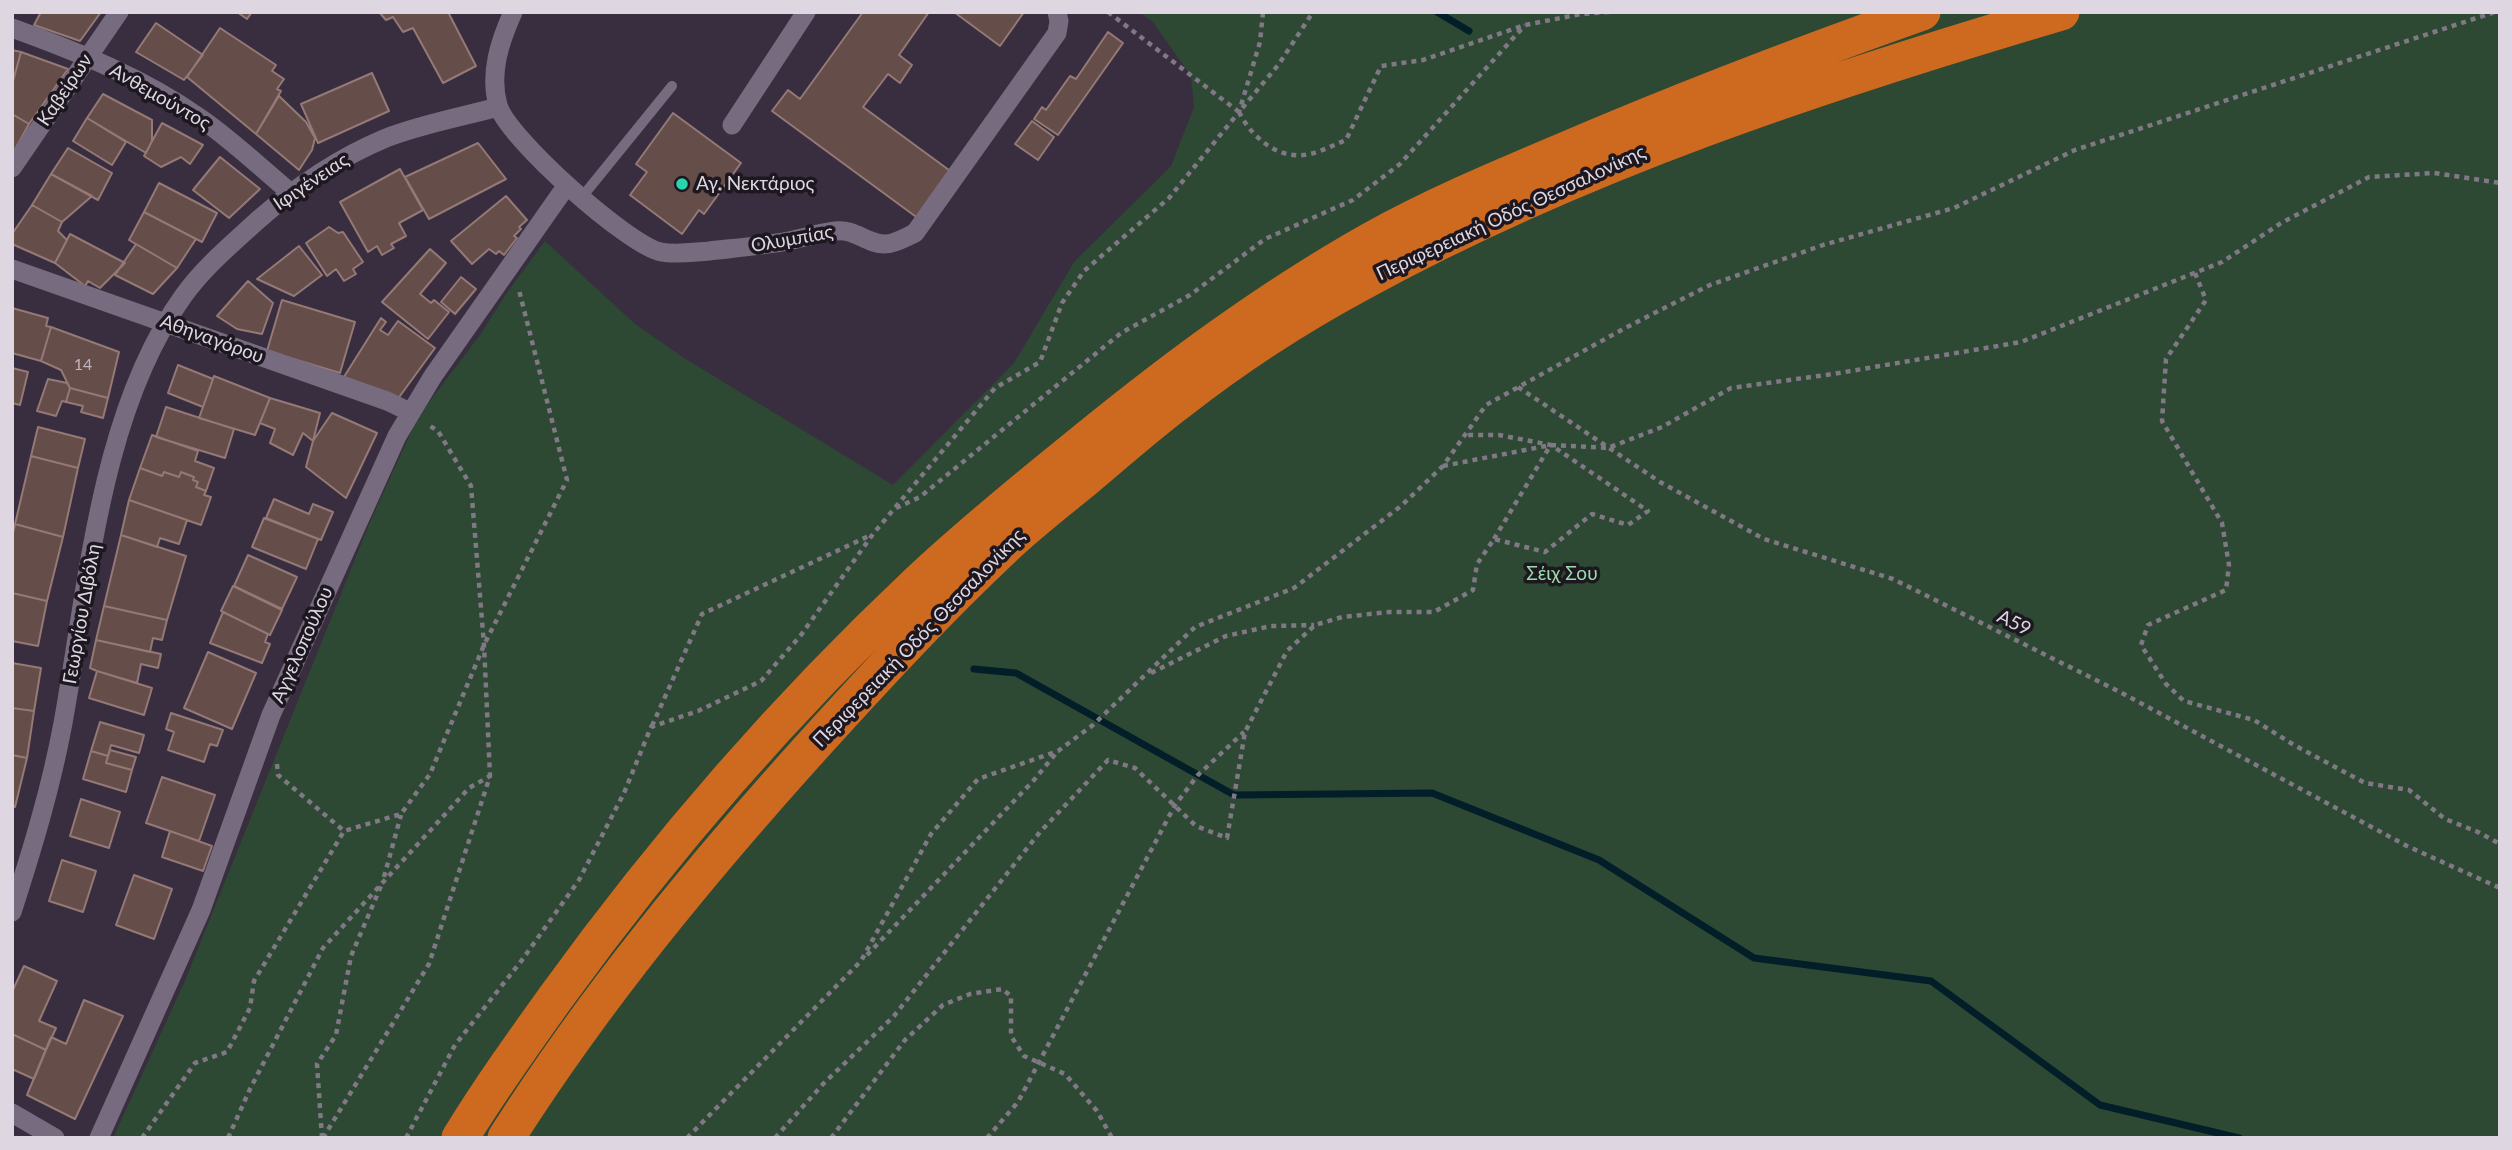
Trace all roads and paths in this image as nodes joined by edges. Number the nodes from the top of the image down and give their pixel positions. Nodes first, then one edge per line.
1 (119, 12) edge
2 (513, 12) edge
3 (806, 12) edge
4 (1057, 12) edge
5 (1108, 12) edge
6 (1263, 12) edge
7 (1313, 12) edge
8 (1609, 12) edge
9 (1922, 12) edge
10 (2061, 12) edge
11 (2495, 12) edge
12 (1525, 25) junction
13 (12, 28) edge
14 (88, 57) junction
15 (672, 86) dead end
16 (498, 107) junction
17 (1238, 112) junction
18 (732, 125) dead end
19 (12, 168) edge
20 (2500, 183) edge
21 (575, 191) junction
22 (290, 193) junction
23 (12, 269) edge
24 (2195, 273) junction
25 (519, 290) dead end
26 (166, 322) junction
27 (1517, 387) junction
28 (410, 412) junction
29 (1467, 435) junction
30 (1551, 445) junction
31 (1608, 448) junction
32 (1443, 466) junction
33 (895, 509) junction
34 (873, 534) junction
35 (1494, 539) junction
36 (1315, 625) junction
37 (484, 645) junction
38 (1144, 676) junction
39 (651, 727) junction
40 (1245, 732) junction
41 (261, 739) junction
42 (1058, 751) junction
43 (491, 776) junction
44 (1175, 805) junction
45 (401, 814) junction
46 (344, 831) junction
47 (2500, 844) edge
48 (384, 880) junction
49 (2500, 888) edge
50 (12, 912) edge
51 (861, 961) junction
52 (1038, 1061) junction
53 (12, 1113) edge
54 (55, 1138) edge
55 (99, 1138) edge
56 (142, 1138) edge
57 (228, 1138) edge
58 (322, 1138) edge
59 (406, 1138) edge
60 (460, 1138) edge
61 (506, 1138) edge
62 (687, 1138) edge
63 (775, 1138) edge
64 (831, 1138) edge
65 (987, 1138) edge
66 (1112, 1138) edge

1 - 14 street, Καβείρων
2 - 16 street
3 - 18 street
4 - 21 street, Ολυμπίας
5 - 17 path
6 - 17 path
7 - 17 path
8 - 12 path
9 - 60 highway, Περιφερειακή Οδός Θεσσαλονίκης
10 - 61 highway, Περιφερειακή Οδός Θεσσαλονίκης
11 - 27 path
12 - 17 path
12 - 33 path
13 - 14 street, Ανθεμούντος
14 - 19 street, Καβείρων
14 - 22 street, Ανθεμούντος
15 - 21 lane
16 - 21 street, Ολυμπίας
16 - 22 street, Ιφιγένειας
17 - 33 path
20 - 24 path
21 - 28 street, Αγγελοπούλου
22 - 26 street, Ιφιγένειας
23 - 26 street, Αθηναγόρου
24 - 31 path
24 - 47 path
25 - 37 path
26 - 28 street, Αθηναγόρου
26 - 50 street, Γεωργίου Διβόλη
27 - 29 path
27 - 31 path, Α59
28 - 37 path
28 - 41 street, Αγγελοπούλου
29 - 30 path
29 - 32 path
30 - 31 path
30 - 32 path
30 - 35 path
30 - 35 path
31 - 49 path, Α59
32 - 38 path
33 - 34 path
34 - 39 path
34 - 39 path
35 - 36 path
36 - 38 path
36 - 40 path
37 - 43 path
37 - 45 path
38 - 42 path
39 - 59 path
40 - 44 path
40 - 44 path
41 - 46 path
41 - 55 street, Αγγελοπούλου
42 - 51 path
42 - 51 path
43 - 48 path
43 - 58 path
44 - 52 path
44 - 63 path
45 - 46 path
45 - 48 path
46 - 56 path
48 - 57 path
48 - 58 path
51 - 62 path
52 - 64 path
52 - 65 path
52 - 66 path
53 - 54 street

